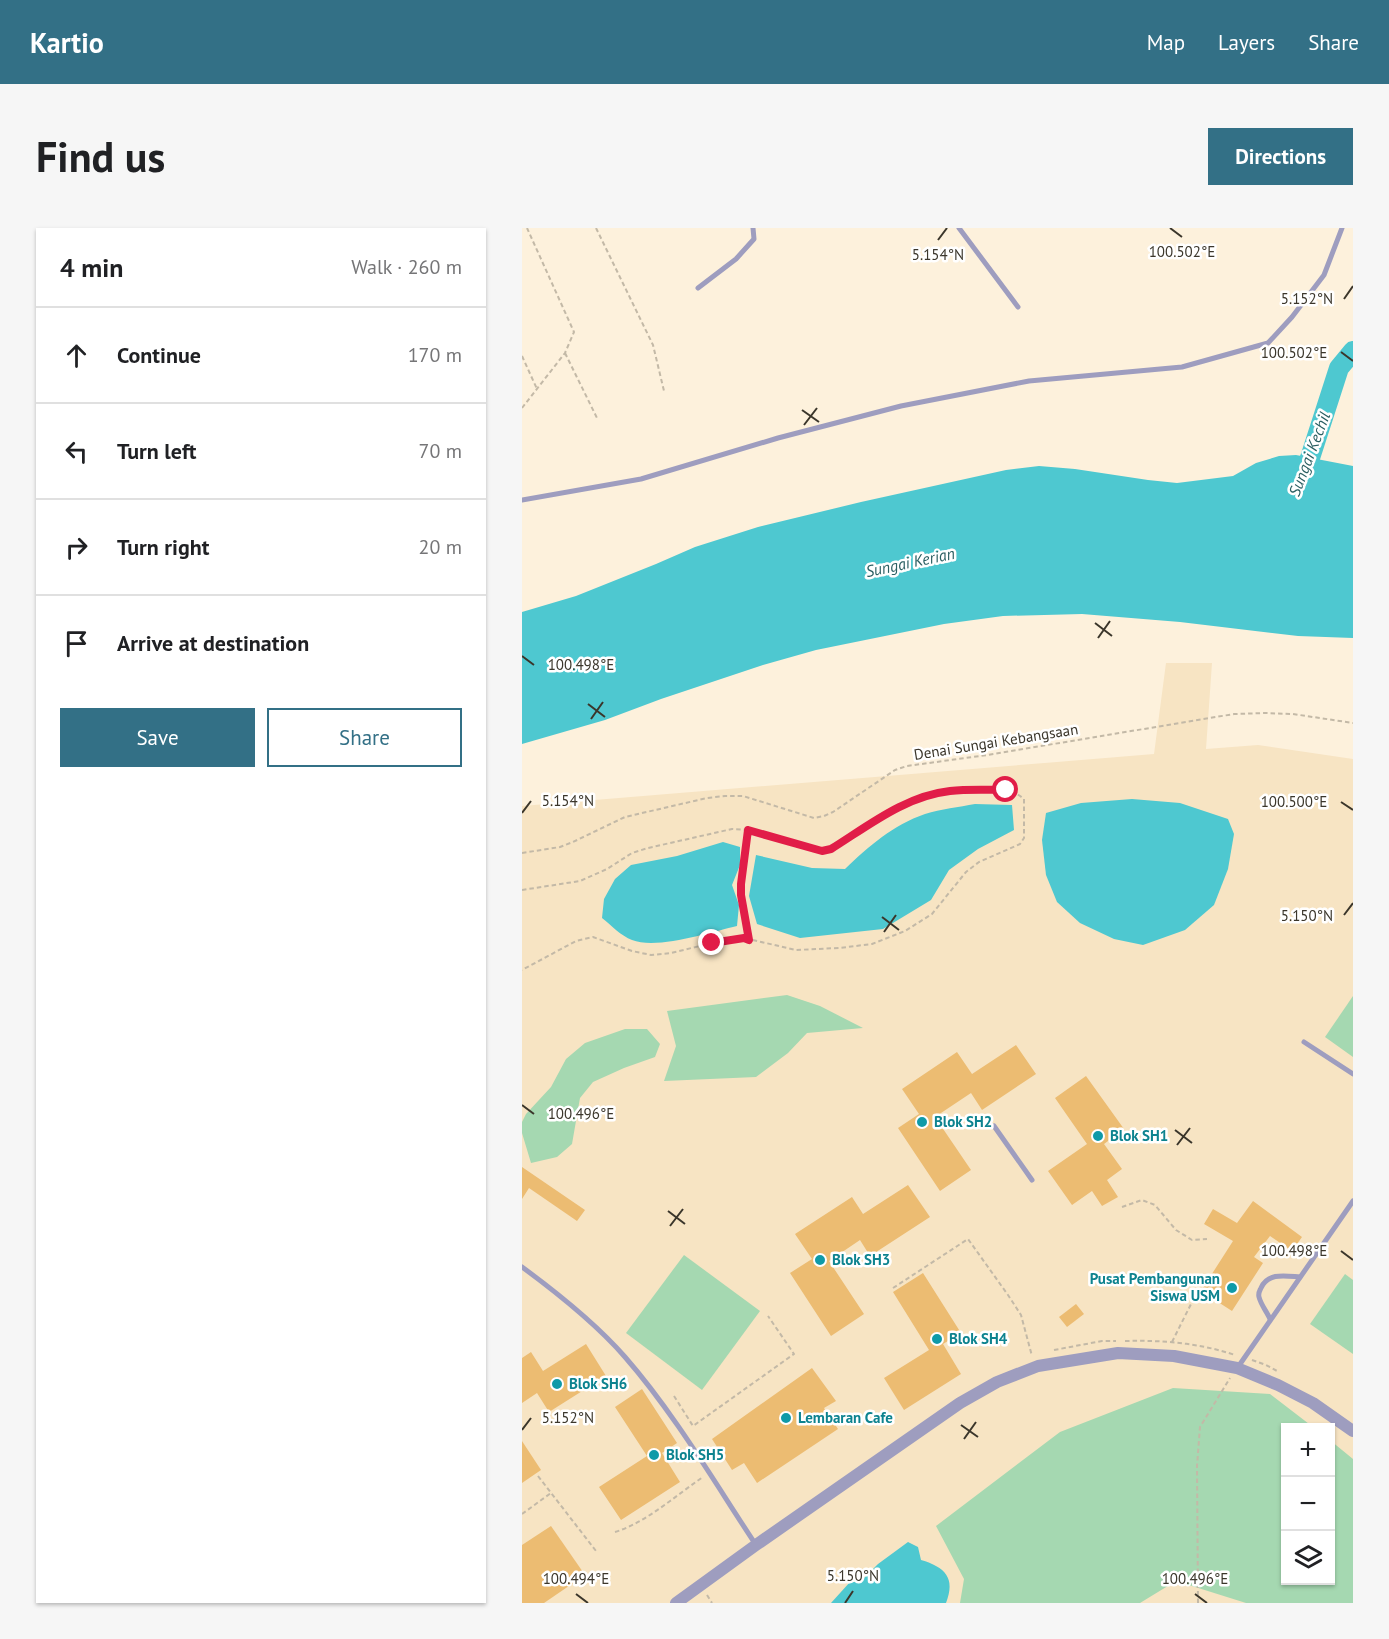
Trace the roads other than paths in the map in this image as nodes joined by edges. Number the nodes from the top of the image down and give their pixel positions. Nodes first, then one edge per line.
1 (753, 228) edge
2 (959, 228) edge
3 (1342, 228) edge
4 (698, 288) dead end
5 (1018, 307) dead end
6 (522, 500) edge
7 (1304, 1042) dead end
8 (1353, 1074) edge
9 (994, 1126) dead end
10 (1032, 1180) dead end
11 (1353, 1202) edge
12 (522, 1267) edge
13 (1300, 1277) junction
14 (1270, 1319) junction
15 (1237, 1368) junction
16 (1353, 1431) edge
17 (756, 1545) junction
18 (676, 1603) edge

1 - 4 lane
2 - 5 lane
3 - 6 lane
7 - 8 lane
9 - 10 lane
11 - 13 lane
12 - 17 lane
13 - 14 lane
13 - 14 lane
14 - 15 lane
15 - 16 street
15 - 17 street
17 - 18 street

